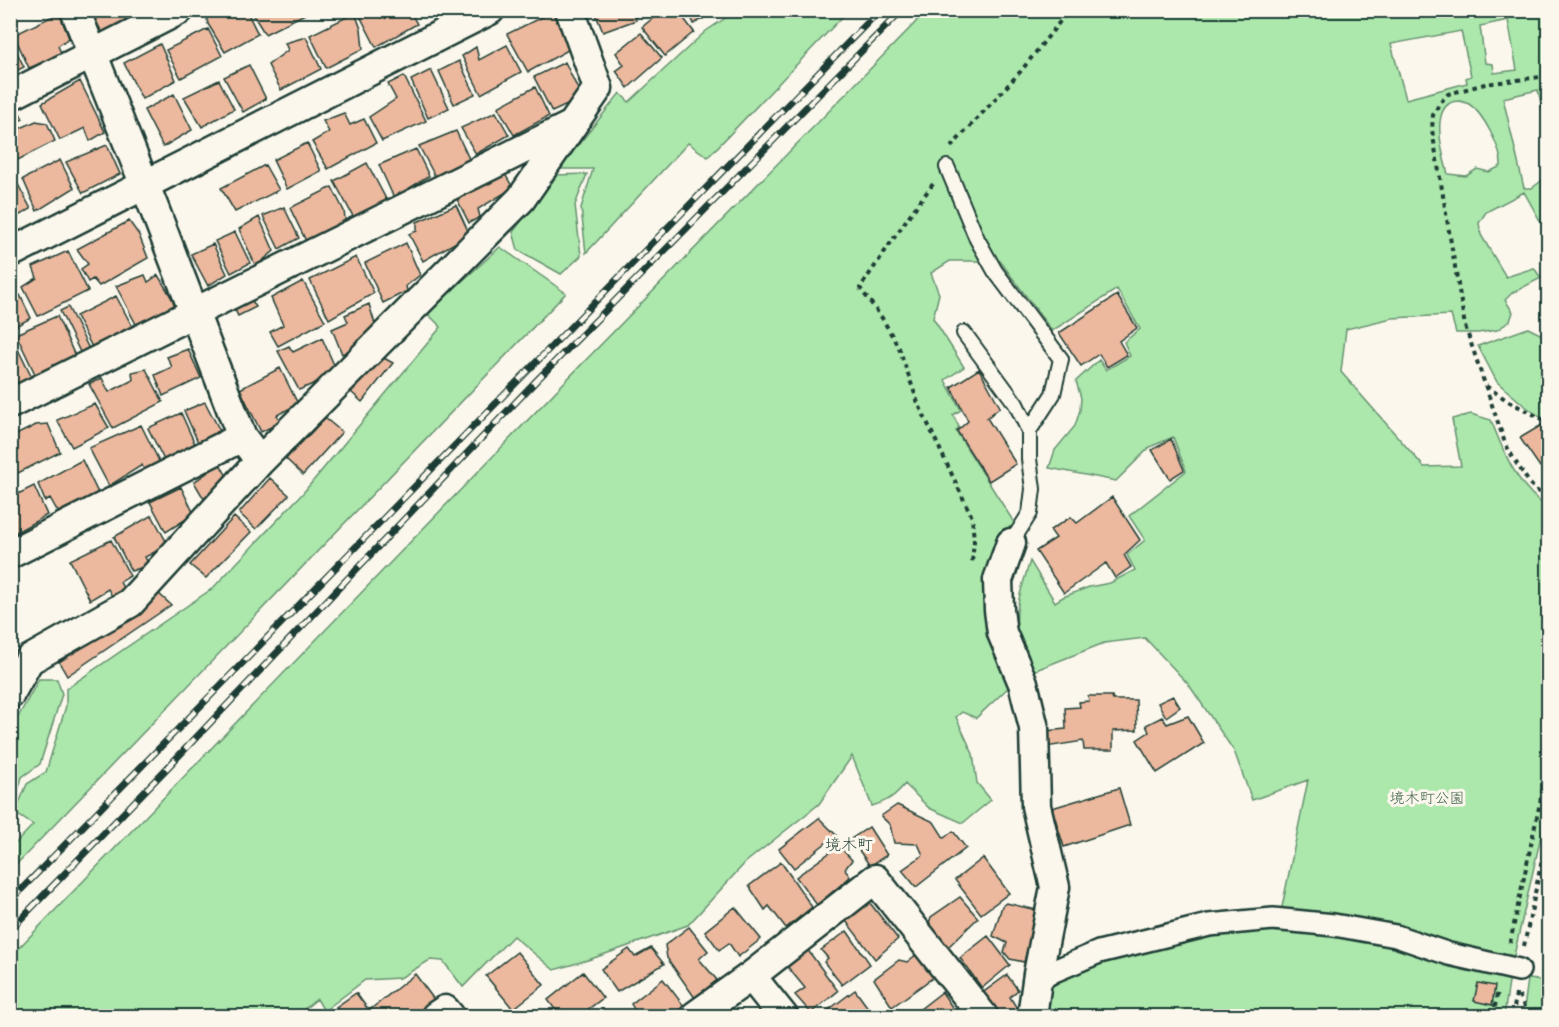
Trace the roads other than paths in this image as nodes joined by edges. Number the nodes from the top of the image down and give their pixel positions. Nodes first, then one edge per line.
1 (75, 10) edge
2 (179, 10) edge
3 (490, 10) edge
4 (570, 10) edge
5 (93, 55) junction
6 (10, 96) edge
7 (572, 124) junction
8 (947, 167) road end
9 (145, 185) junction
10 (10, 253) edge
11 (194, 312) junction
12 (964, 333) dead end
13 (10, 404) edge
14 (1029, 430) junction
15 (242, 437) junction
16 (260, 461) junction
17 (1011, 543) joint
18 (10, 554) edge
19 (10, 694) edge
20 (1512, 969) road end
21 (751, 976) junction
22 (1037, 981) junction
23 (436, 1017) edge
24 (450, 1017) edge
25 (695, 1017) edge
26 (783, 1017) edge
27 (983, 1017) edge
28 (1032, 1017) edge

1 - 5 street
2 - 5 street
3 - 9 street
4 - 7 street
5 - 6 street
5 - 9 street
7 - 11 street
7 - 16 street
8 - 14 lane
9 - 10 street
9 - 11 street
11 - 13 street
11 - 15 street
12 - 14 lane
14 - 17 lane
15 - 16 street
15 - 18 street
16 - 19 street
17 - 22 street
20 - 22 street
21 - 25 street
21 - 26 street
21 - 27 street
22 - 28 street
23 - 24 street

